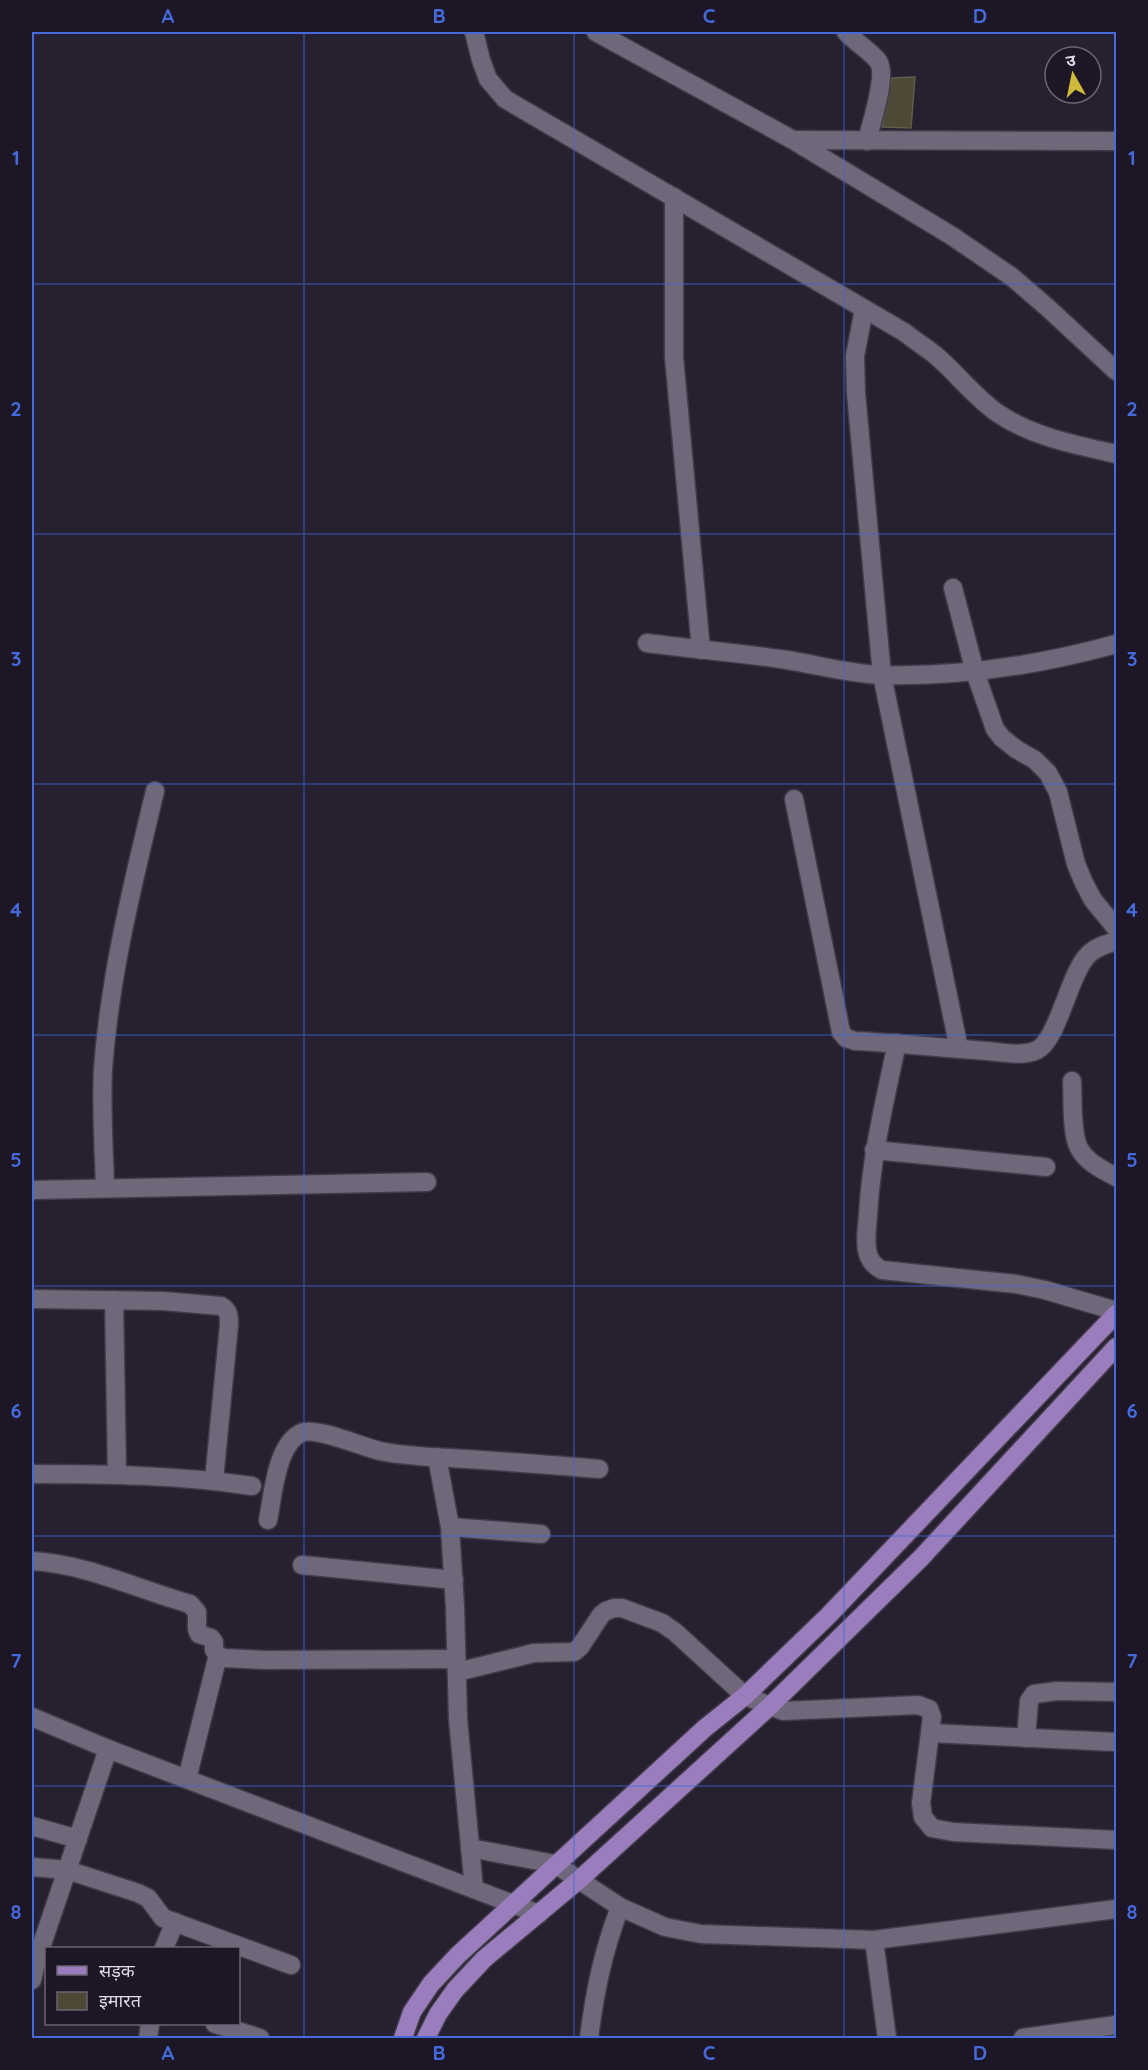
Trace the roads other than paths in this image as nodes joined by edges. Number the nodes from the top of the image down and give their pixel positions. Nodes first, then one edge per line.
1 (474, 32) edge
2 (596, 32) edge
3 (846, 32) edge
4 (793, 140) junction
5 (867, 141) junction
6 (1116, 141) edge
7 (674, 196) junction
8 (864, 309) junction
9 (1116, 371) edge
10 (1116, 454) edge
11 (953, 588) dead end
12 (647, 643) dead end
13 (1116, 644) edge
14 (701, 650) junction
15 (975, 672) junction
16 (882, 675) junction
17 (155, 790) dead end
18 (794, 799) dead end
19 (1116, 928) edge
20 (1116, 941) edge
21 (897, 1043) junction
22 (959, 1049) junction
23 (1072, 1081) dead end
24 (874, 1150) junction
25 (1046, 1167) dead end
26 (1116, 1177) edge
27 (427, 1182) dead end
28 (105, 1188) junction
29 (32, 1190) edge
30 (32, 1299) edge
31 (114, 1300) junction
32 (1116, 1312) edge
33 (1116, 1347) edge
34 (436, 1457) junction
35 (599, 1468) dead end
36 (32, 1474) edge
37 (117, 1474) junction
38 (214, 1480) junction
39 (252, 1486) dead end
40 (268, 1520) dead end
41 (450, 1527) junction
42 (541, 1534) dead end
43 (32, 1561) edge
44 (302, 1565) dead end
45 (454, 1580) junction
46 (218, 1655) junction
47 (457, 1665) junction
48 (1116, 1692) edge
49 (745, 1696) junction
50 (770, 1706) junction
51 (32, 1717) edge
52 (930, 1733) junction
53 (1026, 1738) junction
54 (1116, 1742) edge
55 (108, 1749) junction
56 (187, 1779) junction
57 (32, 1826) edge
58 (78, 1839) junction
59 (1116, 1840) edge
60 (470, 1848) junction
61 (555, 1864) junction
62 (32, 1867) edge
63 (67, 1870) junction
64 (580, 1880) junction
65 (474, 1889) junction
66 (513, 1904) junction
67 (620, 1906) junction
68 (1116, 1909) edge
69 (539, 1914) junction
70 (175, 1922) junction
71 (874, 1940) junction
72 (45, 1947) edge
73 (164, 1947) edge
74 (41, 1963) edge
75 (291, 1965) dead end
76 (32, 1980) edge
77 (218, 2025) edge
78 (1116, 2025) edge
79 (260, 2038) edge
80 (403, 2038) edge
81 (426, 2038) edge
82 (589, 2038) edge
83 (887, 2038) edge
84 (1028, 2038) edge

1 - 7 street
2 - 4 street
3 - 5 street
4 - 5 street
4 - 9 street
5 - 6 street
7 - 8 street
7 - 14 street
8 - 10 street
8 - 16 street
11 - 15 street
12 - 14 street
13 - 15 street
14 - 16 street
15 - 16 street
15 - 19 street
16 - 22 street
17 - 28 street
18 - 21 street
20 - 22 street
21 - 22 street
21 - 24 street
23 - 26 street
24 - 25 street
24 - 32 street
27 - 28 street
28 - 29 street
30 - 31 street
31 - 37 street
31 - 38 street
32 - 49 main road
33 - 50 main road
34 - 35 street
34 - 40 street
34 - 41 street
36 - 37 street
37 - 38 street
38 - 39 street
41 - 42 street
41 - 45 street
43 - 46 street
44 - 45 street
45 - 47 street
46 - 47 street
46 - 56 street
47 - 49 street
47 - 60 street
48 - 53 street
49 - 50 street
49 - 61 main road
50 - 52 street
50 - 64 main road
51 - 55 street
52 - 53 street
52 - 59 street
53 - 54 street
55 - 56 street
55 - 58 street
56 - 65 street
57 - 58 street
58 - 63 street
60 - 61 street
60 - 65 street
61 - 64 street
61 - 66 main road
62 - 63 street
63 - 70 street
63 - 72 street
64 - 67 street
64 - 69 main road
65 - 66 street
66 - 69 street
66 - 80 main road
67 - 71 street
67 - 82 street
68 - 71 street
69 - 81 main road
70 - 73 street
70 - 75 street
71 - 83 street
74 - 76 street
77 - 79 street
78 - 84 street

